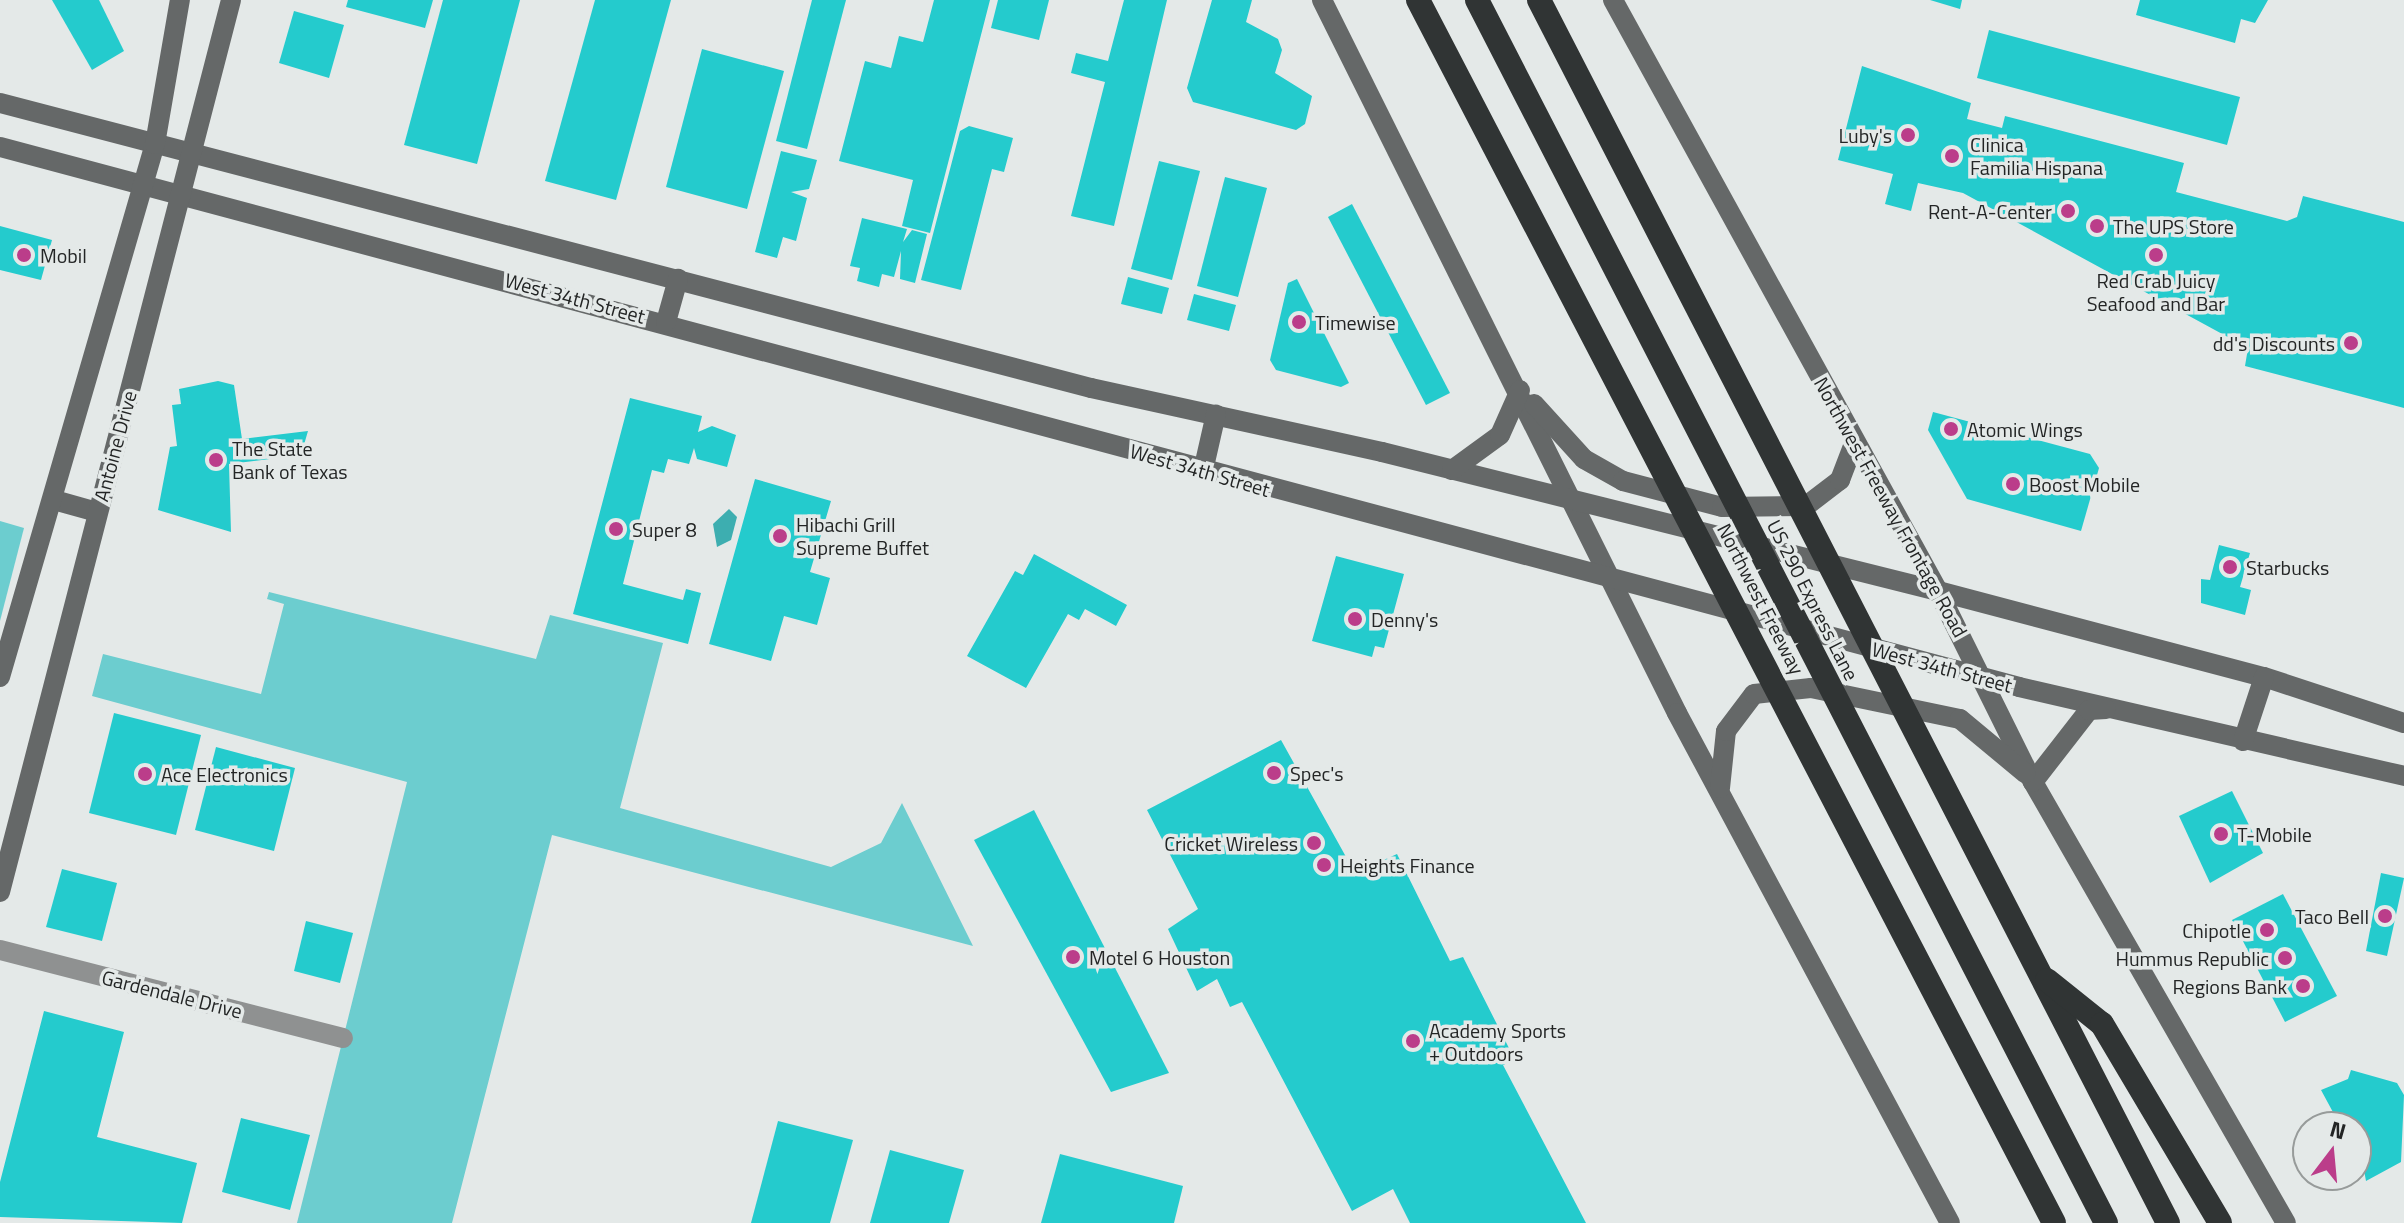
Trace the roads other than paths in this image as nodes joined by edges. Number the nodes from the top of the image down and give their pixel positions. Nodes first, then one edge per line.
1 (180, 0) edge
2 (231, 0) edge
3 (1322, 0) edge
4 (1418, 0) edge
5 (1477, 0) edge
6 (1539, 0) edge
7 (1613, 0) edge
8 (0, 103) edge
9 (155, 144) junction
10 (0, 147) edge
11 (190, 154) junction
12 (139, 184) junction
13 (179, 196) junction
14 (678, 279) junction
15 (666, 322) junction
16 (1520, 390) junction
17 (1216, 414) junction
18 (1854, 444) junction
19 (1452, 470) junction
20 (1203, 471) junction
21 (54, 500) junction
22 (1574, 502) junction
23 (97, 512) junction
24 (1616, 581) junction
25 (1938, 591) junction
26 (0, 677) edge
27 (2264, 677) junction
28 (1983, 678) junction
29 (2111, 709) junction
30 (2404, 723) edge
31 (2243, 741) junction
32 (2404, 776) edge
33 (2033, 782) junction
34 (1720, 788) junction
35 (0, 892) edge
36 (0, 950) edge
37 (2039, 973) junction
38 (343, 1038) dead end
39 (1950, 1223) edge
40 (2054, 1223) edge
41 (2106, 1223) edge
42 (2168, 1223) edge
43 (2220, 1223) edge
44 (2286, 1223) edge

1 - 9 main road
2 - 11 main road, Antoine Drive
3 - 16 main road
4 - 40 highway, Northwest Freeway
5 - 41 highway, US 290 Express Lane
6 - 37 highway
7 - 18 main road, Northwest Freeway Frontage Road
8 - 9 main road
9 - 11 main road
9 - 12 main road
10 - 12 main road, West 34th Street
11 - 13 main road, Antoine Drive
11 - 14 main road
12 - 13 main road, West 34th Street
12 - 21 main road
13 - 15 main road, West 34th Street
13 - 23 main road, Antoine Drive
14 - 15 main road
14 - 17 main road
15 - 20 main road, West 34th Street
16 - 18 main road
16 - 19 main road
16 - 22 main road
17 - 19 main road
17 - 20 main road
18 - 25 main road, Northwest Freeway Frontage Road
19 - 22 main road
20 - 24 main road, West 34th Street
21 - 23 main road
21 - 26 main road
22 - 24 main road
22 - 25 main road
23 - 35 main road, Antoine Drive
24 - 28 main road, West 34th Street
24 - 34 main road
25 - 27 main road
25 - 28 main road, Northwest Freeway Frontage Road
27 - 30 main road
27 - 31 main road
28 - 29 main road, West 34th Street
28 - 33 main road, Northwest Freeway Frontage Road
29 - 31 main road, West 34th Street
29 - 33 main road
31 - 32 main road, West 34th Street
33 - 34 main road
33 - 44 main road, Northwest Freeway Frontage Road
34 - 39 main road
36 - 38 street, Gardendale Drive
37 - 42 highway
37 - 43 highway

